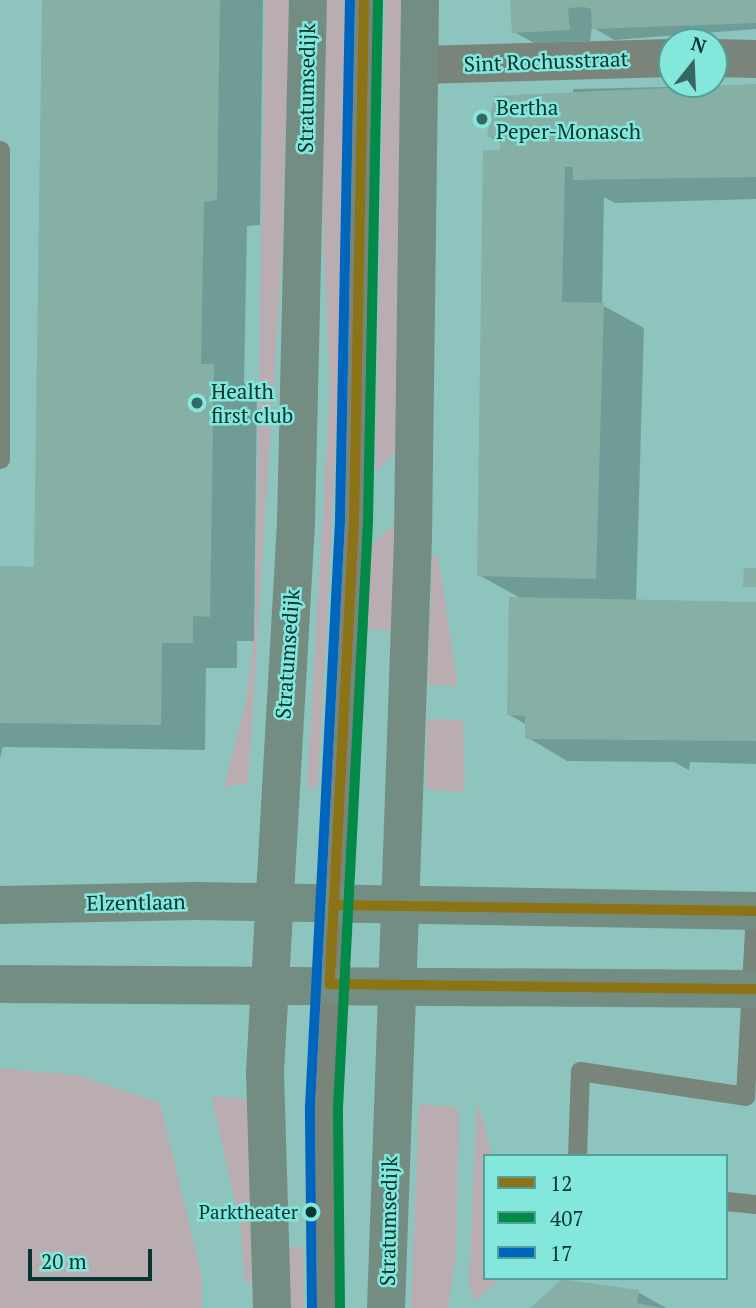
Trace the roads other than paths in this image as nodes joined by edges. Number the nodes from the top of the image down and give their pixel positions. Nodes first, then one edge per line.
1 (309, 0) edge
2 (364, 0) edge
3 (421, 0) edge
4 (658, 58) edge
5 (728, 58) edge
6 (756, 59) edge
7 (421, 65) junction
8 (0, 150) edge
9 (0, 459) edge
10 (273, 904) junction
11 (0, 905) edge
12 (333, 905) junction
13 (398, 908) junction
14 (756, 911) edge
15 (269, 983) junction
16 (0, 984) edge
17 (330, 984) junction
18 (395, 984) junction
19 (753, 989) edge
20 (578, 1154) edge
21 (728, 1201) edge
22 (756, 1204) edge
23 (272, 1308) edge
24 (326, 1308) edge
25 (386, 1308) edge

1 - 10 main road, Stratumsedijk
2 - 12 lane
3 - 7 main road, Stratumsedijk
4 - 7 street, Sint Rochusstraat
5 - 6 street
7 - 13 main road, Stratumsedijk
8 - 9 lane
10 - 11 main road, Elzentlaan
10 - 12 main road, Elzentlaan
10 - 15 main road, Stratumsedijk
12 - 13 main road, Elzentlaan
12 - 17 lane
13 - 14 main road, Elzentlaan
13 - 18 main road, Stratumsedijk
14 - 19 lane
15 - 16 main road
15 - 17 main road
15 - 23 main road, Stratumsedijk
17 - 18 main road
17 - 24 lane
18 - 19 main road
18 - 25 main road, Stratumsedijk
19 - 20 lane
21 - 22 lane

